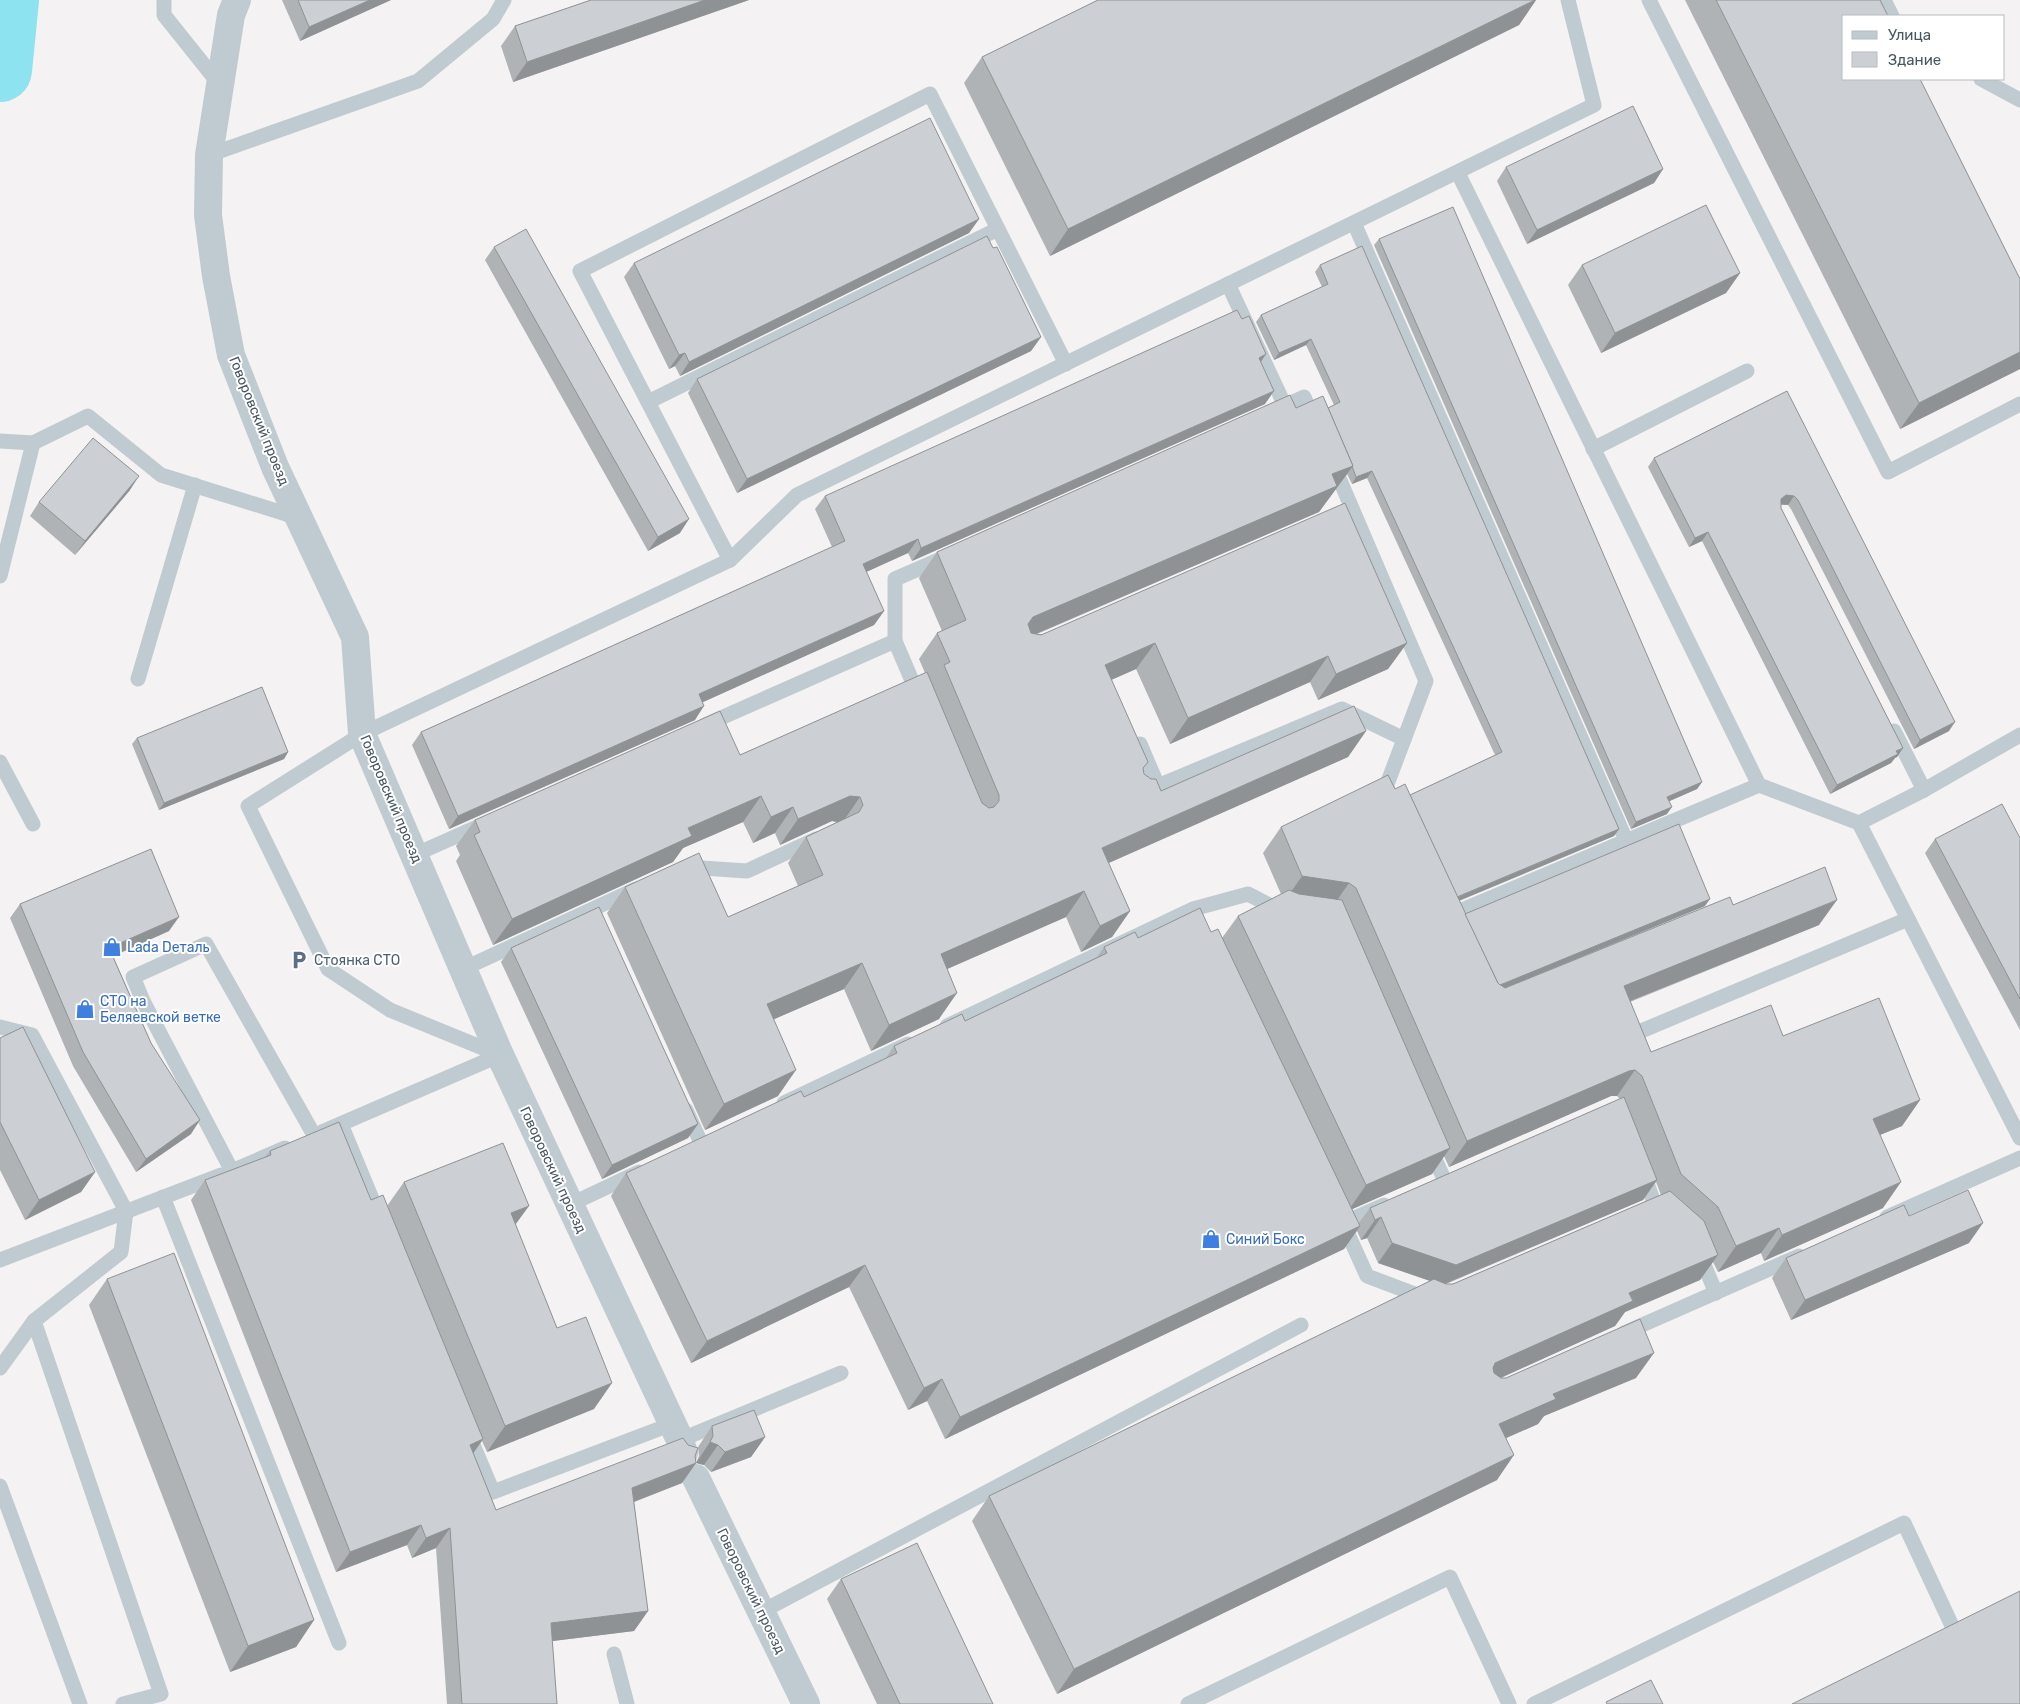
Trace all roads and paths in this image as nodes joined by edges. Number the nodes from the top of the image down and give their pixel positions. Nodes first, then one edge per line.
1 (164, 0) edge
2 (237, 0) edge
3 (504, 0) edge
4 (1568, 0) edge
5 (1649, 0) edge
6 (1884, 0) edge
7 (1892, 15) edge
8 (1983, 80) edge
9 (220, 85) junction
10 (2020, 100) edge
11 (209, 155) junction
12 (1458, 173) junction
13 (1354, 223) junction
14 (998, 229) junction
15 (1228, 284) junction
16 (1066, 364) junction
17 (1747, 371) dead end
18 (648, 402) junction
19 (2020, 404) edge
20 (1285, 406) junction
21 (1261, 416) edge
22 (0, 441) edge
23 (33, 443) junction
24 (1593, 449) junction
25 (195, 485) junction
26 (1352, 508) junction
27 (1334, 516) edge
28 (299, 518) junction
29 (958, 551) edge
30 (730, 560) junction
31 (0, 576) edge
32 (895, 641) junction
33 (138, 679) dead end
34 (926, 715) edge
35 (1889, 721) edge
36 (695, 730) edge
37 (1134, 733) edge
38 (362, 734) junction
39 (2020, 735) edge
40 (1404, 739) junction
41 (0, 762) edge
42 (1759, 785) junction
43 (1158, 786) junction
44 (1924, 790) junction
45 (1134, 796) edge
46 (1398, 813) edge
47 (496, 819) edge
48 (1859, 823) junction
49 (33, 824) dead end
50 (827, 834) edge
51 (1626, 840) junction
52 (414, 855) junction
53 (675, 871) edge
54 (648, 883) edge
55 (1439, 899) edge
56 (1193, 909) junction
57 (1301, 914) edge
58 (1448, 916) junction
59 (1908, 919) junction
60 (1201, 926) edge
61 (1456, 934) edge
62 (462, 969) junction
63 (0, 1028) edge
64 (1634, 1034) edge
65 (500, 1056) junction
66 (680, 1098) edge
67 (772, 1109) edge
68 (341, 1124) junction
69 (1423, 1131) edge
70 (2020, 1138) edge
71 (305, 1139) junction
72 (683, 1151) edge
73 (2020, 1158) edge
74 (1637, 1159) edge
75 (648, 1168) edge
76 (232, 1171) junction
77 (1462, 1171) edge
78 (1444, 1179) junction
79 (1427, 1186) edge
80 (163, 1197) junction
81 (1393, 1201) edge
82 (569, 1205) junction
83 (1334, 1205) edge
84 (1655, 1205) junction
85 (126, 1211) junction
86 (1638, 1212) edge
87 (1877, 1222) edge
88 (1342, 1223) junction
89 (1673, 1223) edge
90 (386, 1234) edge
91 (1694, 1240) edge
92 (1814, 1249) edge
93 (0, 1260) edge
94 (1716, 1293) junction
95 (1440, 1296) edge
96 (34, 1321) junction
97 (1301, 1325) dead end
98 (1609, 1340) edge
99 (0, 1368) edge
100 (841, 1372) dead end
101 (462, 1419) edge
102 (678, 1439) junction
103 (696, 1478) edge
104 (0, 1486) edge
105 (761, 1612) junction
106 (1953, 1628) edge
107 (339, 1643) dead end
108 (614, 1654) dead end
109 (80, 1704) edge
110 (123, 1704) edge
111 (627, 1704) edge
112 (806, 1704) edge
113 (1188, 1704) edge
114 (1509, 1704) edge
115 (1534, 1704) edge

1 - 9 lane
2 - 9 street, Говоровский проезд
3 - 11 lane
4 - 12 lane
5 - 19 lane
6 - 7 lane
8 - 10 lane
9 - 11 street, Говоровский проезд
11 - 28 street, Говоровский проезд
12 - 13 lane
12 - 24 lane
13 - 15 lane
13 - 51 lane
14 - 16 lane
14 - 18 lane
14 - 18 lane
15 - 16 lane
15 - 20 lane
16 - 30 lane
17 - 24 lane
18 - 30 lane
20 - 21 lane
20 - 26 lane
22 - 23 lane
23 - 25 lane
23 - 31 lane
24 - 42 lane
25 - 28 lane
25 - 33 lane
26 - 27 lane
26 - 40 lane
28 - 38 street, Говоровский проезд
29 - 32 lane
30 - 38 lane
32 - 34 lane
32 - 36 lane
35 - 44 lane
37 - 43 lane
38 - 52 street, Говоровский проезд
38 - 65 lane
39 - 44 lane
40 - 43 lane
40 - 46 lane
41 - 49 lane
42 - 48 lane
42 - 51 lane
43 - 45 lane
44 - 48 lane
47 - 52 lane
48 - 59 lane
50 - 53 lane
51 - 58 lane
52 - 62 street, Говоровский проезд
54 - 62 lane
55 - 58 lane
56 - 57 lane
56 - 60 lane
56 - 67 lane
58 - 61 lane
59 - 64 lane
59 - 70 lane
62 - 65 street, Говоровский проезд
63 - 85 lane
65 - 68 lane
65 - 82 street, Говоровский проезд
66 - 72 lane
68 - 71 lane
68 - 90 lane
69 - 78 lane
71 - 76 lane
71 - 76 lane
73 - 87 lane
74 - 84 lane
75 - 82 lane
76 - 80 lane
77 - 78 lane
78 - 79 lane
80 - 85 lane
80 - 107 lane
81 - 88 lane
82 - 102 street, Говоровский проезд
83 - 88 lane
84 - 86 lane
84 - 89 lane
85 - 93 lane
85 - 96 lane
88 - 95 lane
91 - 94 lane
92 - 94 lane
94 - 98 lane
96 - 99 lane
96 - 110 lane
97 - 105 lane
100 - 102 lane
101 - 102 lane
103 - 105 street, Говоровский проезд
104 - 109 lane
105 - 112 street, Говоровский проезд
106 - 115 lane
108 - 111 lane
113 - 114 lane

